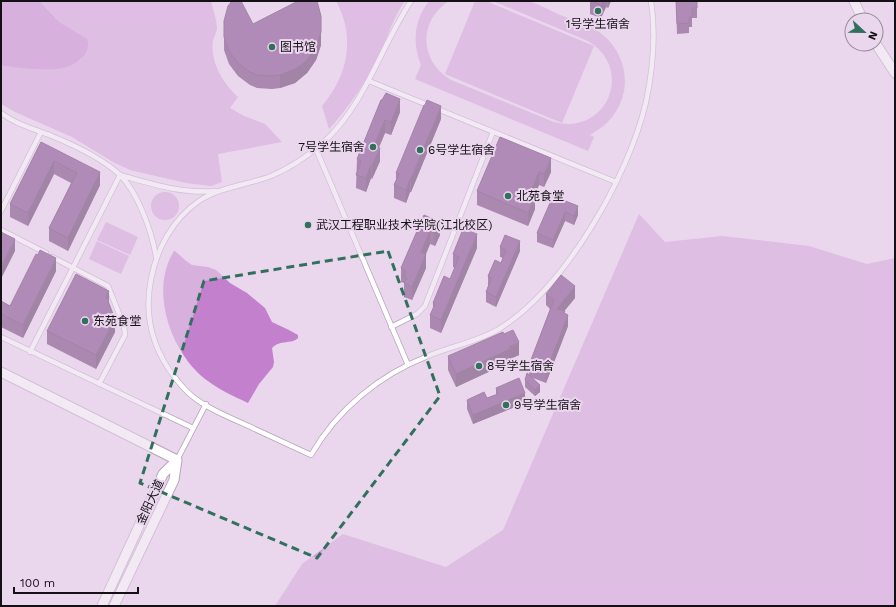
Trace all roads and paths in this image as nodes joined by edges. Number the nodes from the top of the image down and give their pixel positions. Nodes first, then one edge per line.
1 (411, 1) edge
2 (651, 1) edge
3 (854, 1) edge
4 (859, 12) edge
5 (881, 52) edge
6 (895, 73) edge
7 (369, 81) junction
8 (1, 113) edge
9 (41, 132) junction
10 (493, 132) junction
11 (316, 149) junction
12 (120, 175) junction
13 (616, 182) junction
14 (221, 191) junction
15 (1, 211) edge
16 (1, 230) edge
17 (157, 258) junction
18 (73, 268) junction
19 (391, 327) junction
20 (1, 337) edge
21 (30, 352) junction
22 (408, 365) junction
23 (1, 372) edge
24 (99, 384) junction
25 (206, 404) junction
26 (194, 428) junction
27 (177, 460) junction
28 (102, 606) edge
29 (114, 606) edge

1 - 7 lane
2 - 13 lane
3 - 4 street
5 - 6 street
7 - 10 lane
7 - 11 lane
8 - 9 lane
9 - 12 lane
9 - 15 lane
10 - 13 lane
10 - 19 lane
11 - 14 lane
11 - 19 lane
12 - 14 lane
12 - 17 lane
12 - 18 lane
13 - 22 lane
14 - 17 lane
16 - 18 lane
17 - 25 lane
18 - 21 lane
18 - 24 lane
19 - 22 lane
20 - 21 lane
21 - 24 lane
22 - 25 lane
23 - 27 street
24 - 26 lane
25 - 26 lane
26 - 27 lane
27 - 28 street, 金阳大道
27 - 29 street, 金阳大道

